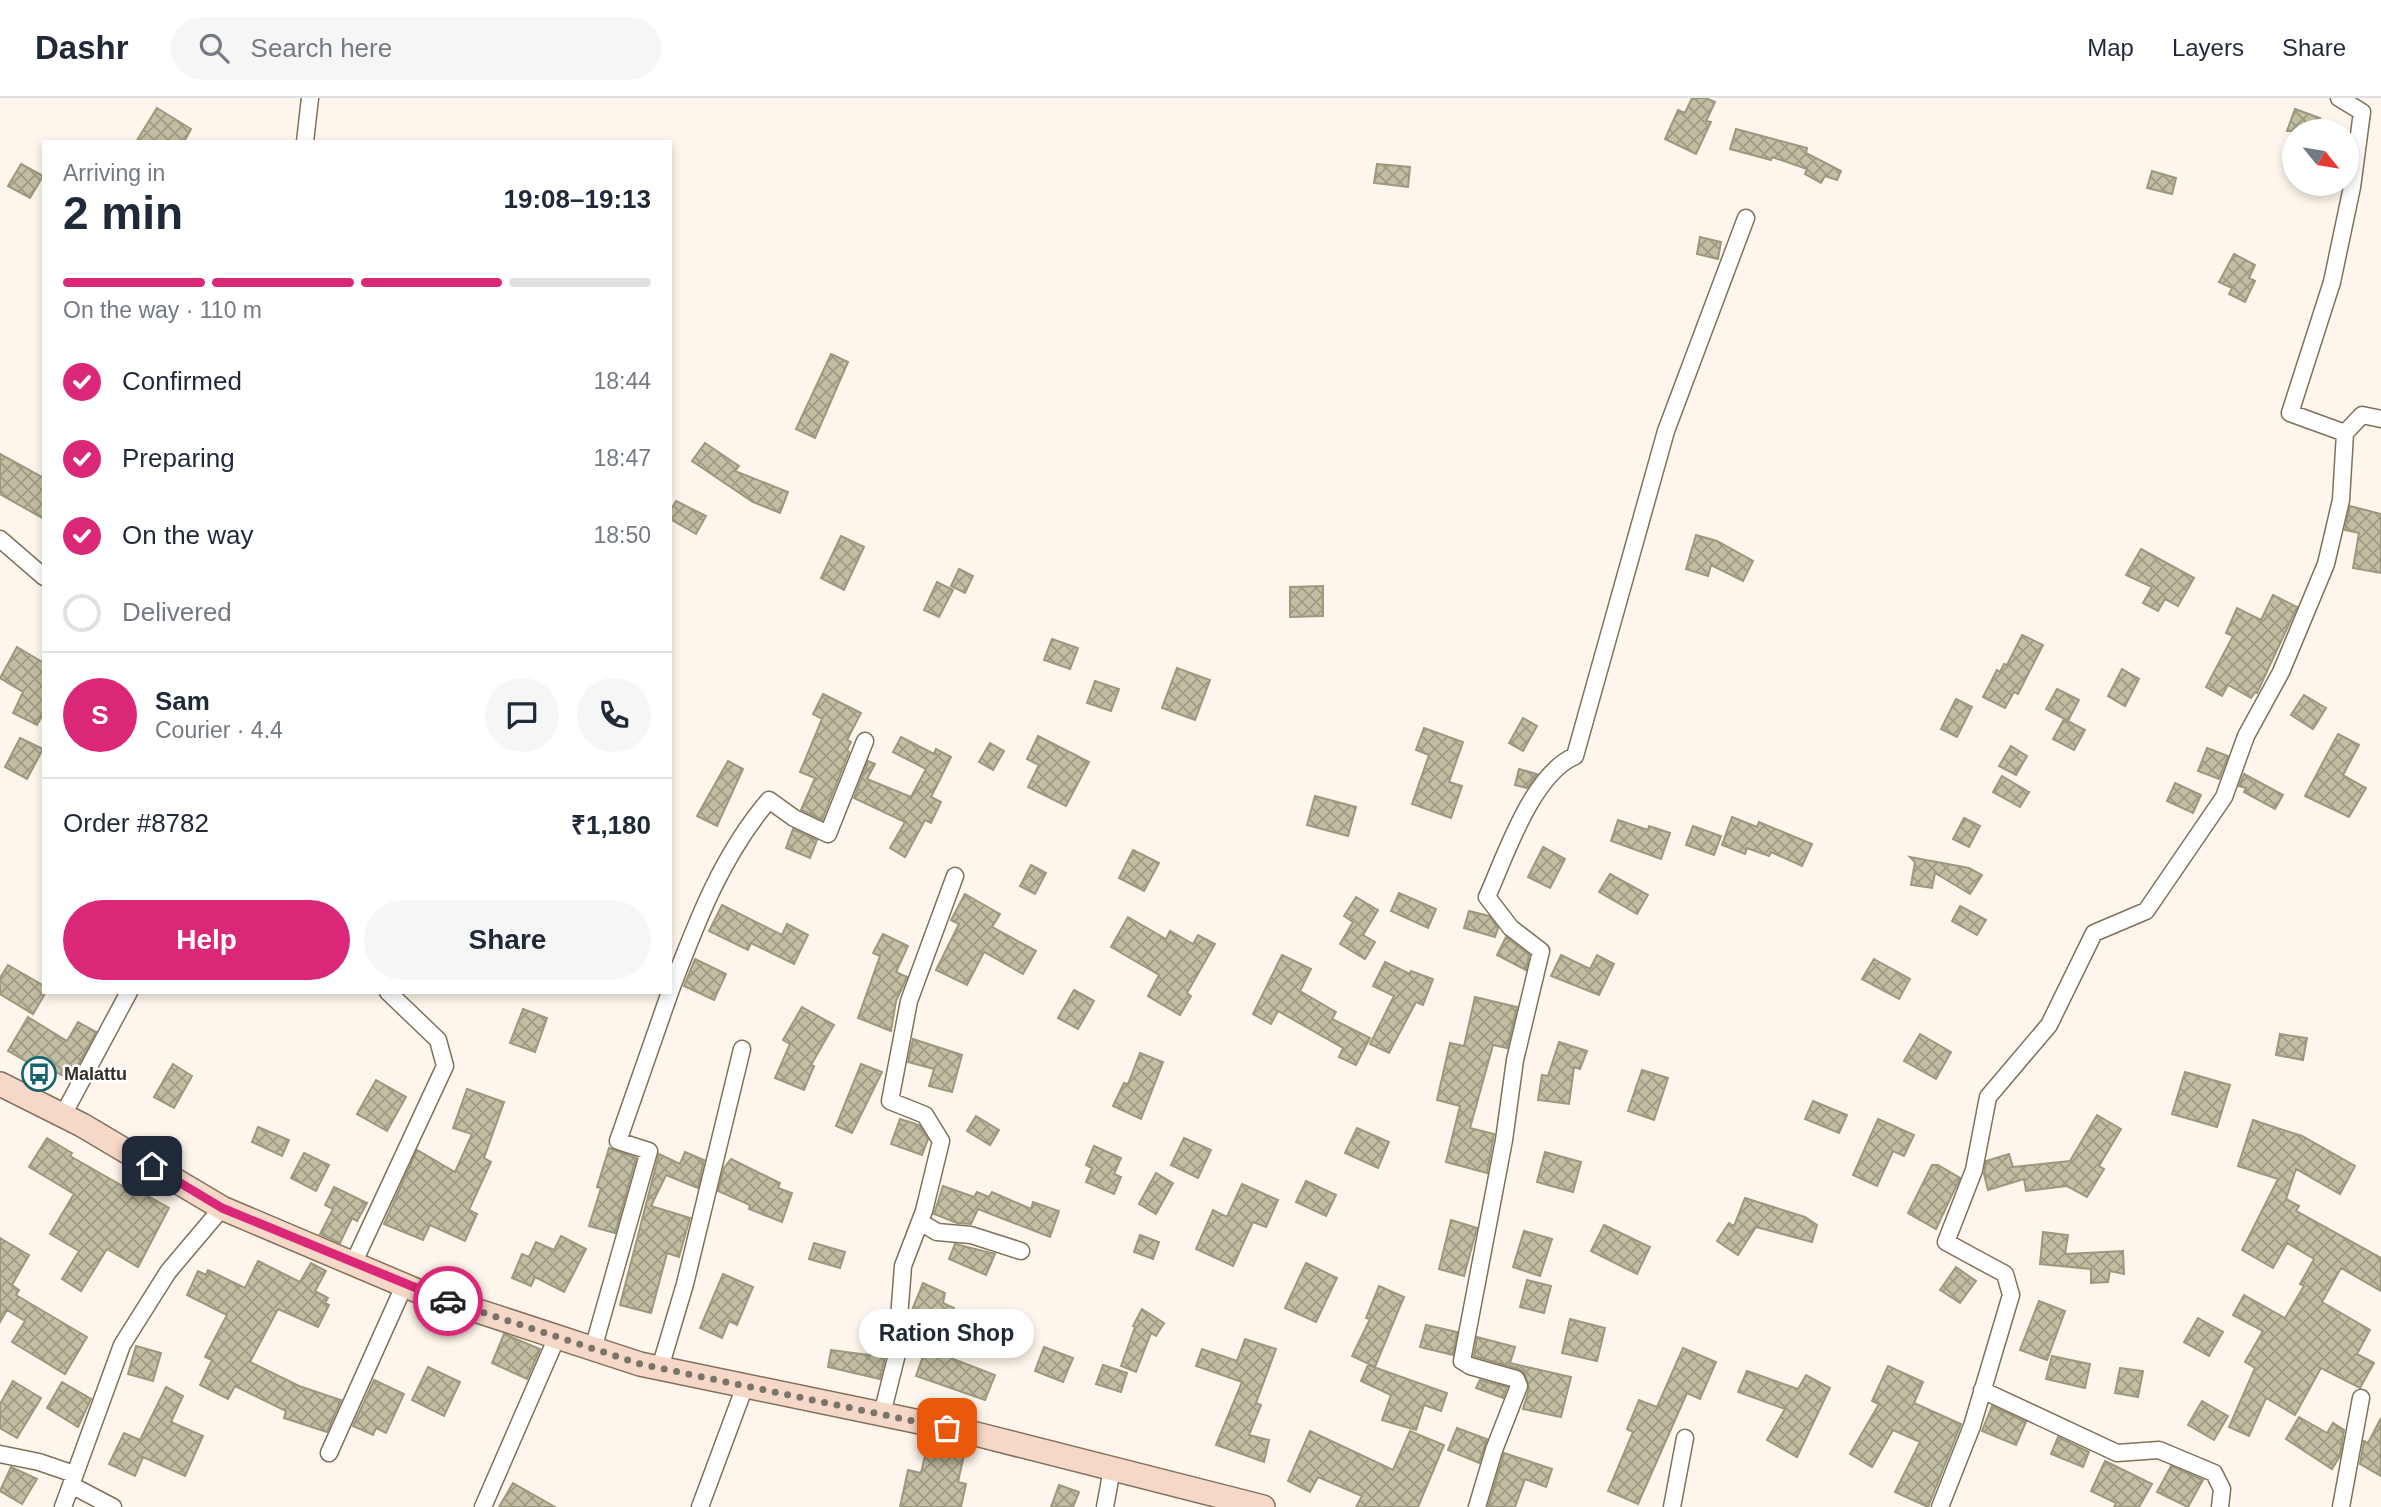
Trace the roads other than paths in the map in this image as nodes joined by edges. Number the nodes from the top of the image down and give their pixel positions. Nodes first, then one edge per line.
1 (310, 98) edge
2 (2339, 98) edge
3 (304, 140) edge
4 (1746, 218) dead end
5 (2381, 419) edge
6 (2345, 433) junction
7 (0, 539) edge
8 (42, 575) edge
9 (866, 741) dead end
10 (955, 876) dead end
11 (672, 987) edge
12 (128, 994) edge
13 (390, 994) edge
14 (669, 994) edge
15 (742, 1049) dead end
16 (0, 1084) edge
17 (63, 1115) junction
18 (222, 1208) junction
19 (919, 1222) junction
20 (1021, 1251) dead end
21 (352, 1264) junction
22 (404, 1286) junction
23 (557, 1337) junction
24 (593, 1349) junction
25 (660, 1368) junction
26 (745, 1386) junction
27 (1982, 1390) junction
28 (2361, 1398) dead end
29 (882, 1414) junction
30 (1685, 1438) dead end
31 (329, 1452) dead end
32 (0, 1454) edge
33 (1112, 1469) junction
34 (73, 1480) junction
35 (62, 1507) edge
36 (113, 1507) edge
37 (482, 1507) edge
38 (700, 1507) edge
39 (1105, 1507) edge
40 (1262, 1507) edge
41 (1477, 1507) edge
42 (1672, 1507) edge
43 (1940, 1507) edge
44 (2220, 1507) edge
45 (2341, 1507) edge

1 - 3 street
2 - 6 street
4 - 41 street
5 - 6 street
6 - 27 street
7 - 8 street
9 - 11 street
10 - 19 street
12 - 17 street
13 - 21 street
14 - 24 street
15 - 25 street
16 - 17 main road
17 - 18 main road
18 - 21 main road
18 - 34 street
19 - 20 street
19 - 29 street
21 - 22 main road
22 - 23 main road
22 - 31 street
23 - 24 main road
23 - 37 street
24 - 25 main road
25 - 26 main road
26 - 29 main road
26 - 38 street
27 - 43 street
27 - 44 street
28 - 45 street
29 - 33 main road
30 - 42 street
32 - 34 street
33 - 39 street
33 - 40 main road
34 - 35 street
34 - 36 street

